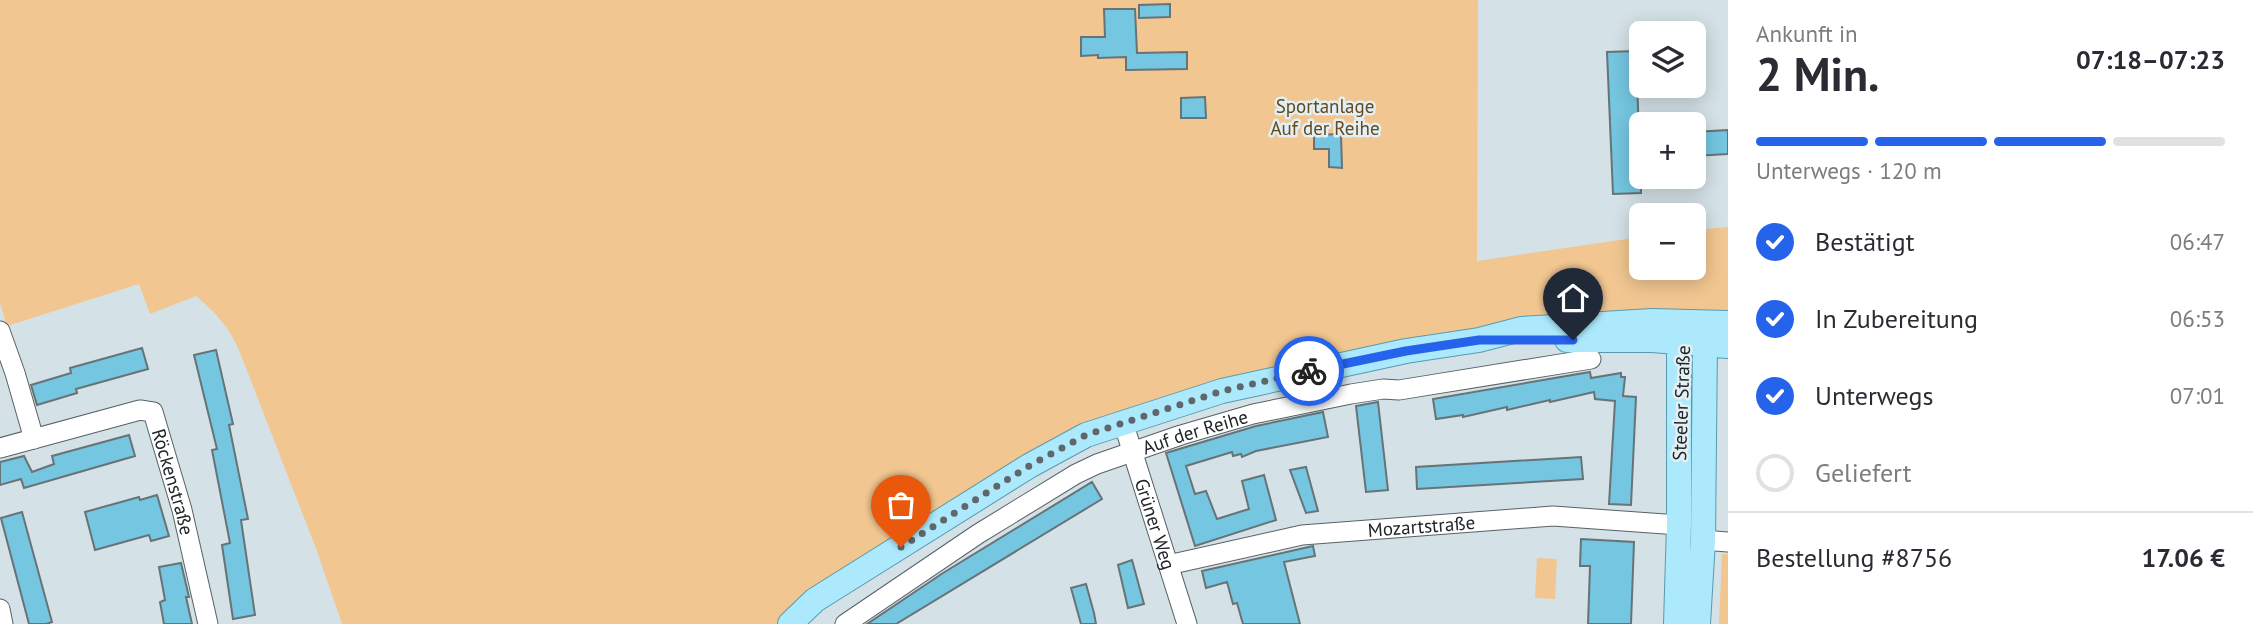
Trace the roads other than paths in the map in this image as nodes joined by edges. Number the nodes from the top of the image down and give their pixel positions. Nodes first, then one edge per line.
1 (1728, 323) edge
2 (0, 331) edge
3 (1685, 332) junction
4 (1717, 345) edge
5 (1591, 359) dead end
6 (1123, 422) junction
7 (34, 439) junction
8 (0, 448) edge
9 (1132, 452) junction
10 (1679, 524) junction
11 (1703, 540) junction
12 (1728, 542) edge
13 (1168, 565) junction
14 (0, 608) edge
15 (3, 624) edge
16 (208, 624) edge
17 (790, 624) edge
18 (845, 624) edge
19 (1187, 624) edge
20 (1676, 624) edge
21 (1698, 624) edge

1 - 3 main road, Auf der Reihe
2 - 7 street
3 - 4 main road, Steeler Straße
3 - 6 main road, Auf der Reihe
3 - 10 main road, Steeler Straße
4 - 11 main road, Steeler Straße
5 - 9 street, Auf der Reihe
6 - 9 street, Grüner Weg
6 - 17 main road, Auf der Reihe
7 - 8 street, Röckenstraße
7 - 16 street, Röckenstraße
9 - 13 street, Grüner Weg
9 - 18 street, Auf der Reihe
10 - 13 street, Mozartstraße
10 - 20 main road, Steeler Straße
11 - 12 street
11 - 21 main road, Steeler Straße
13 - 19 street, Grüner Weg
14 - 15 street

